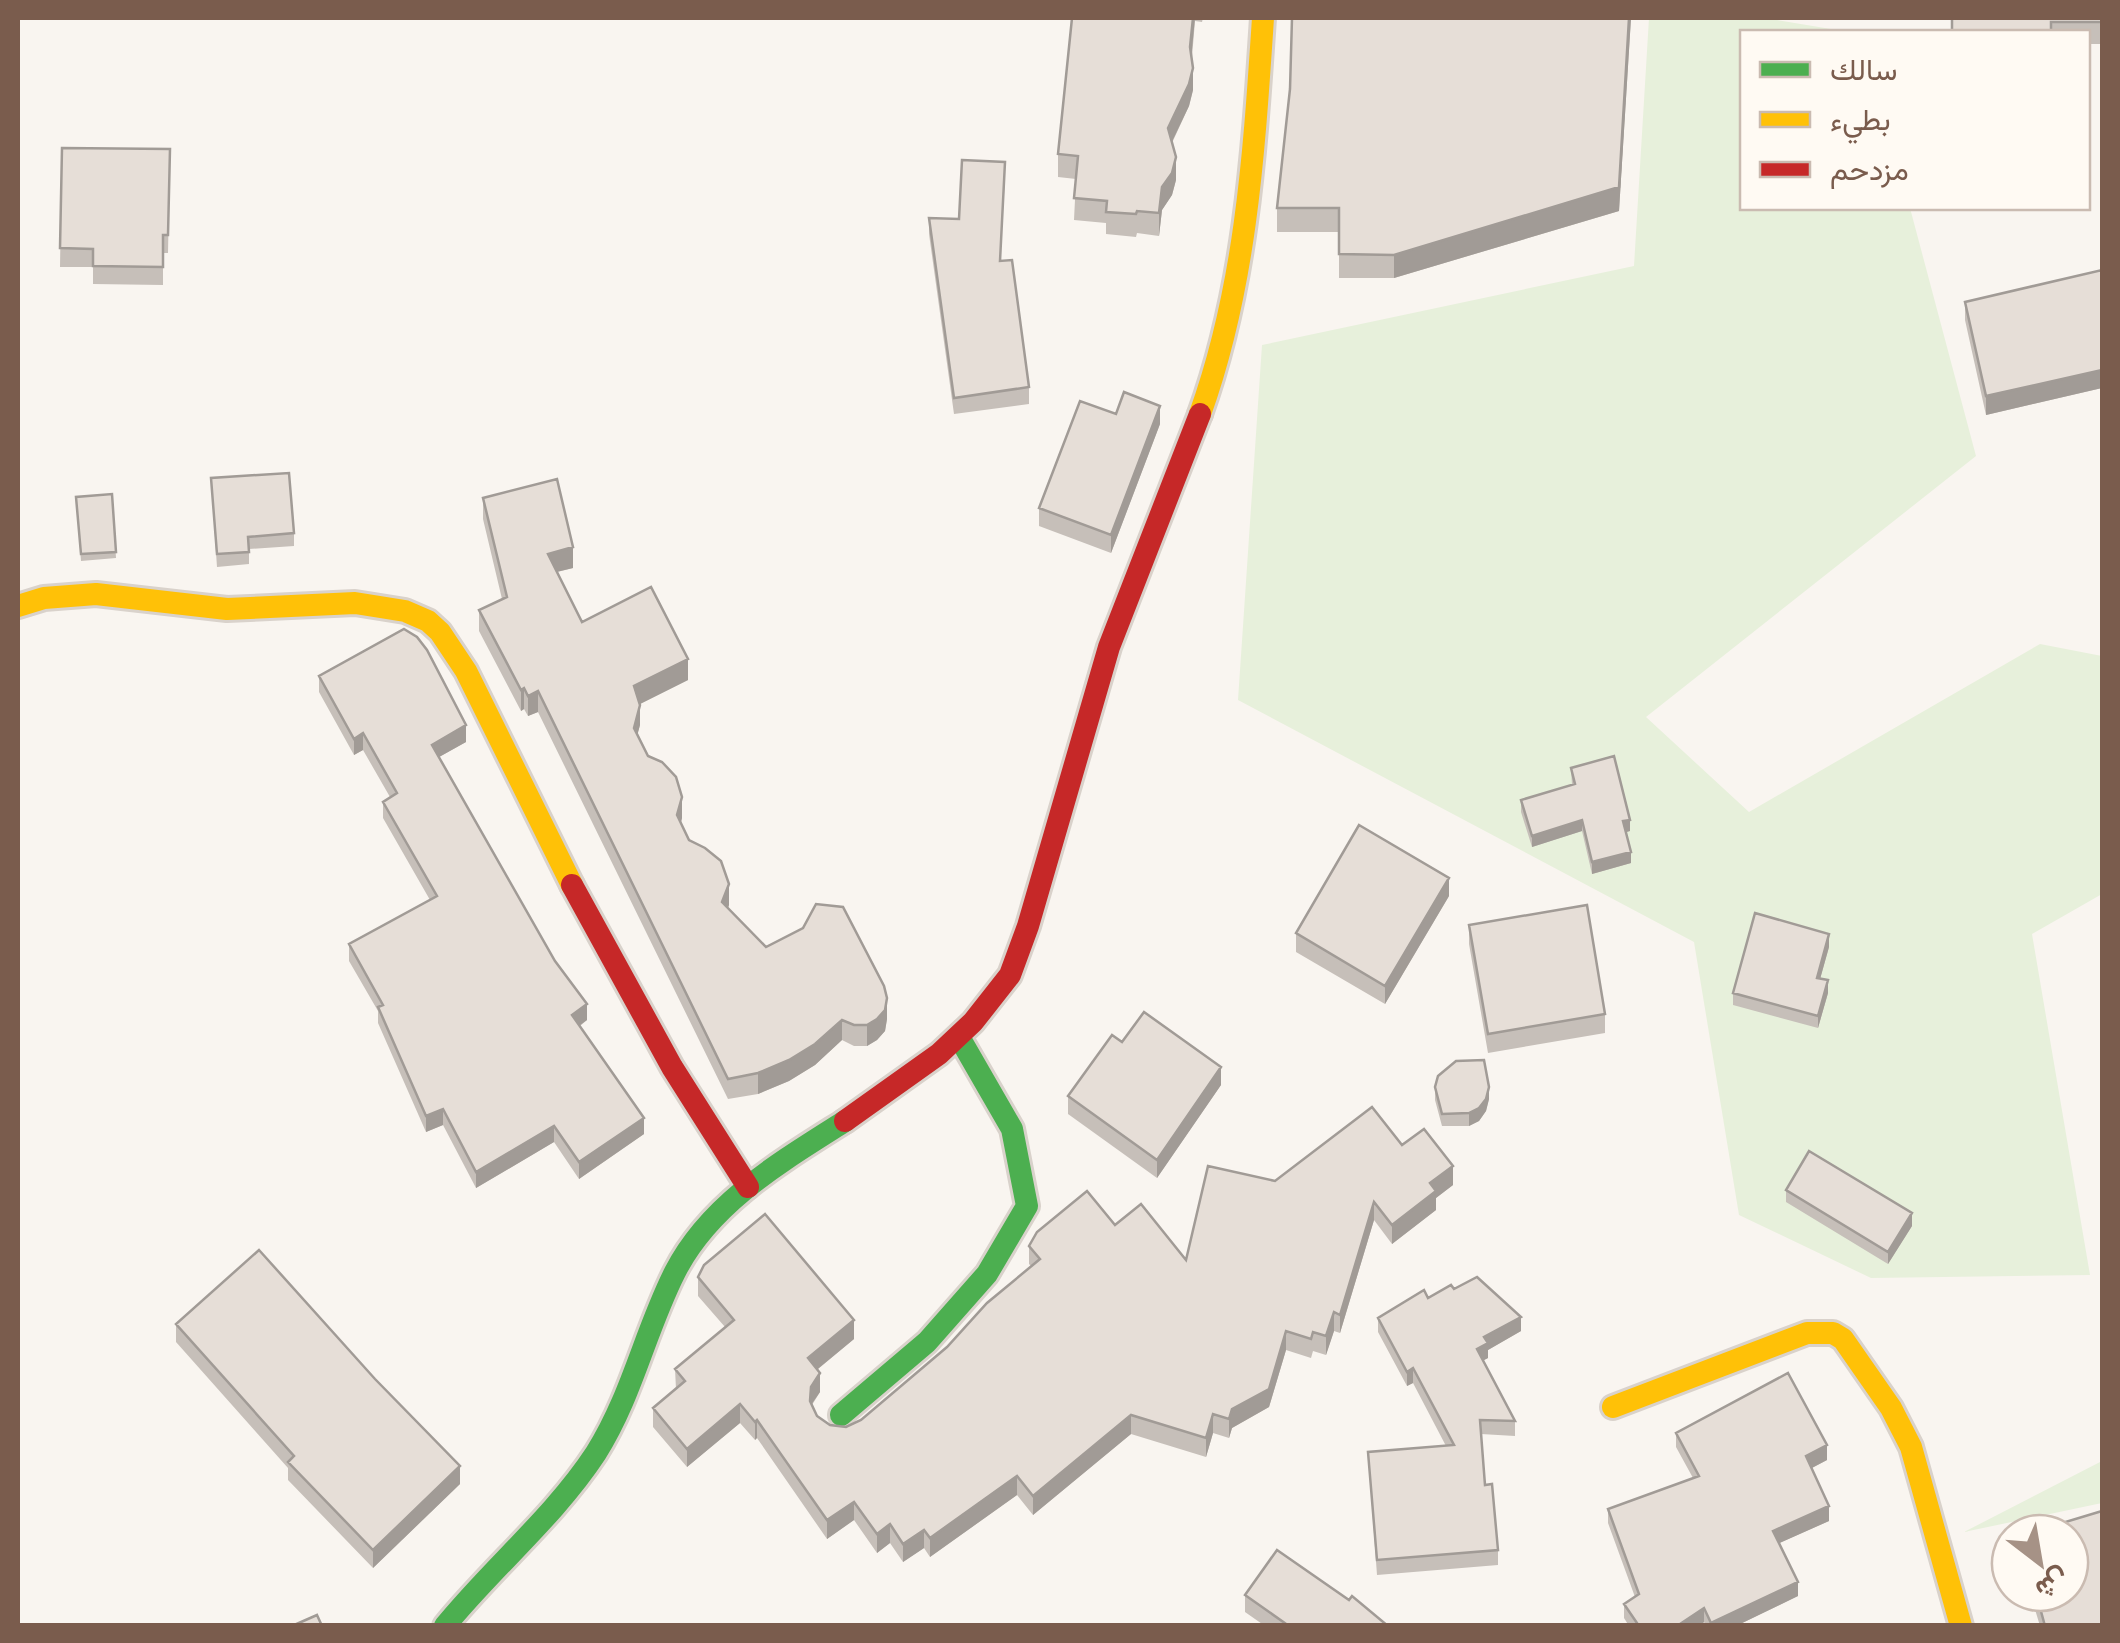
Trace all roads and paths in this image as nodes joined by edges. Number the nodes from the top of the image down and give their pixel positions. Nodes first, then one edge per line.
1 (1263, 18) edge
2 (18, 606) edge
3 (959, 1037) junction
4 (748, 1187) junction
5 (1613, 1407) dead end
6 (840, 1414) dead end
7 (445, 1626) edge
8 (1961, 1626) edge

1 - 3 street
2 - 4 street
3 - 4 street
3 - 6 street
4 - 7 street
5 - 8 street

